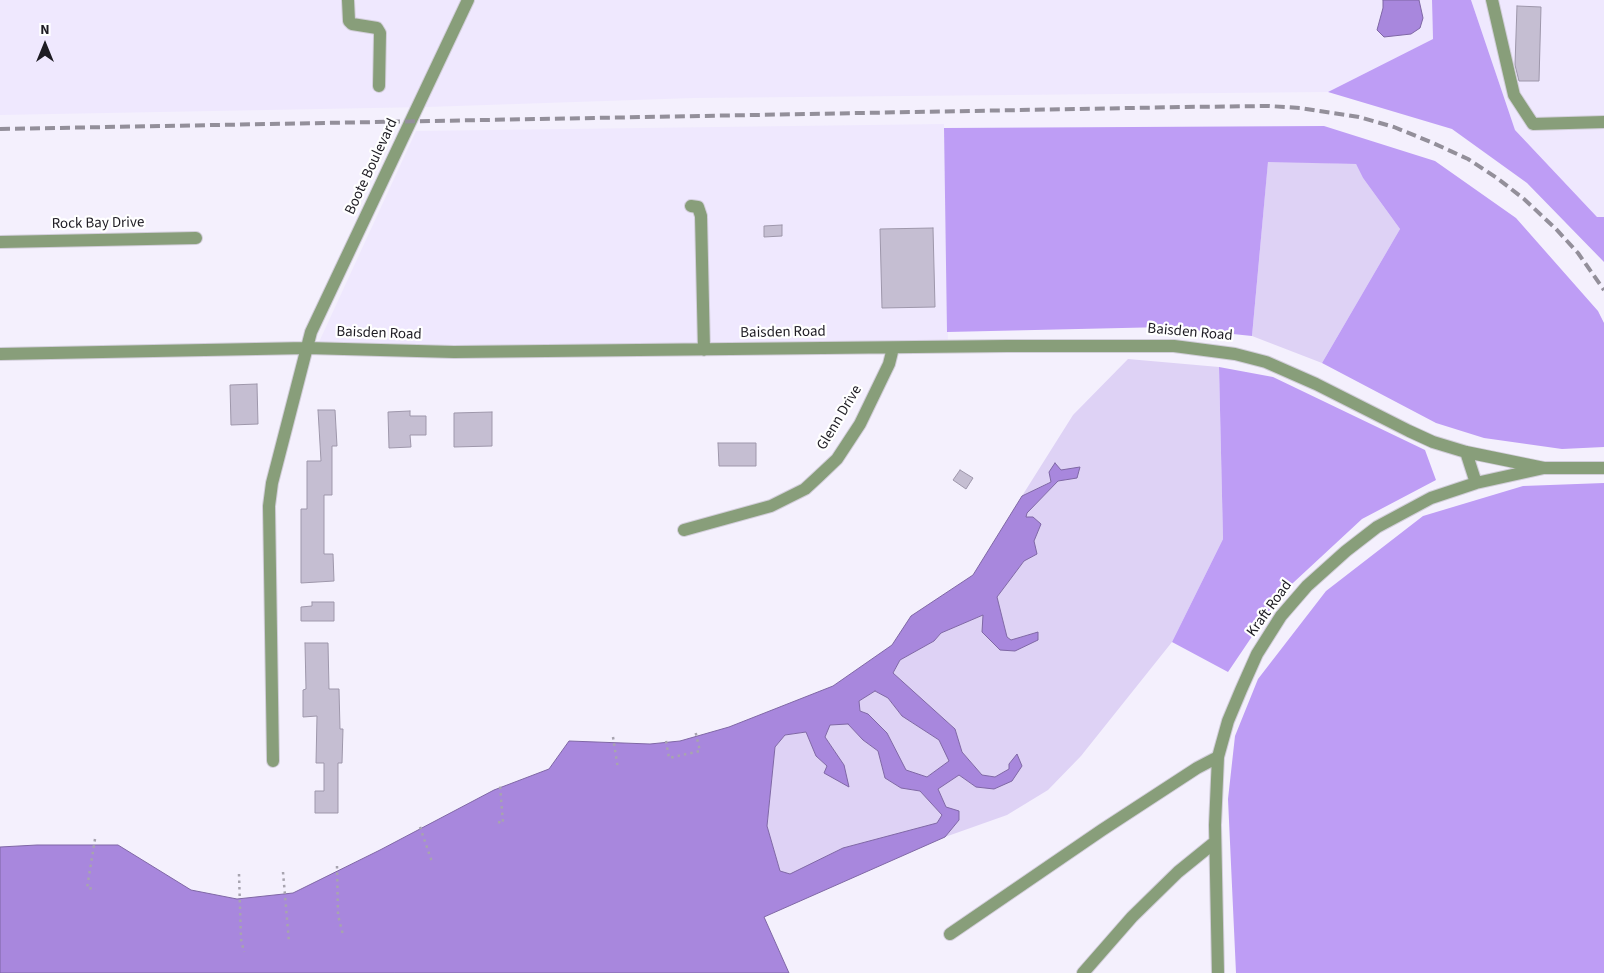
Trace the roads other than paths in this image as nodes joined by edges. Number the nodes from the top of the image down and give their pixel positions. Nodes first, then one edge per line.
1 (348, 0) edge
2 (468, 0) edge
3 (1492, 0) edge
4 (379, 86) dead end
5 (1604, 122) edge
6 (691, 206) dead end
7 (196, 238) dead end
8 (0, 242) edge
9 (307, 348) junction
10 (893, 348) junction
11 (704, 350) junction
12 (0, 354) edge
13 (1466, 452) junction
14 (1544, 468) junction
15 (1604, 468) edge
16 (1476, 482) junction
17 (684, 530) dead end
18 (1218, 757) junction
19 (273, 760) dead end
20 (1215, 842) junction
21 (950, 934) dead end
22 (1092, 968) edge
23 (1083, 973) edge
24 (1218, 973) edge

1 - 4 street
2 - 9 street, Boote Boulevard
3 - 5 street
6 - 11 street
7 - 8 street, Rock Bay Drive
9 - 11 street, Baisden Road
9 - 12 street, Baisden Road
9 - 19 street, Boote Boulevard
10 - 11 street, Baisden Road
10 - 13 street, Baisden Road
10 - 17 street, Glenn Drive
13 - 14 street, Baisden Road
13 - 16 street
14 - 15 street, Kraft Road
14 - 16 street, Kraft Road
16 - 18 street, Kraft Road
18 - 20 street, Kraft Road
18 - 21 street
20 - 22 street
20 - 24 street, Kraft Road
22 - 23 street

